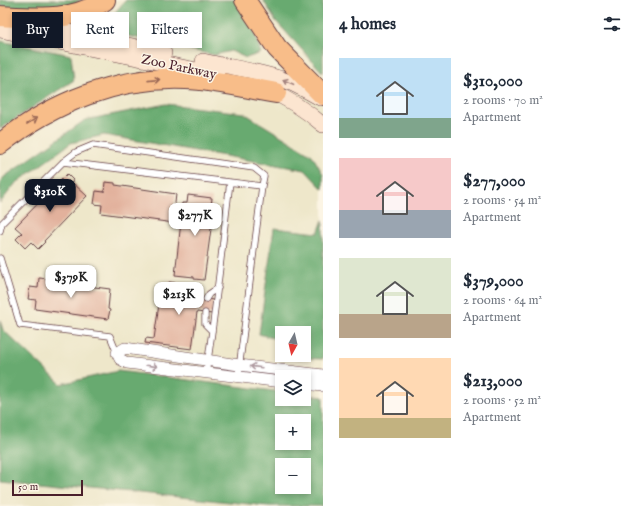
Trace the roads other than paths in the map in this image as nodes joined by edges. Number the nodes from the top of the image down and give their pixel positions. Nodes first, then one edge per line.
1 (105, 0) edge
2 (245, 0) edge
3 (0, 16) edge
4 (0, 30) edge
5 (276, 93) junction
6 (323, 95) edge
7 (323, 100) edge
8 (323, 126) edge
9 (0, 144) edge
10 (63, 162) junction
11 (230, 182) junction
12 (262, 186) junction
13 (0, 231) edge
14 (0, 258) edge
15 (218, 288) junction
16 (206, 299) dead end
17 (205, 313) dead end
18 (212, 331) junction
19 (118, 353) junction
20 (208, 360) junction
21 (239, 365) junction
22 (206, 373) junction
23 (323, 375) edge
24 (238, 377) junction
25 (275, 381) edge
26 (311, 385) edge
27 (323, 386) edge

1 - 3 highway
2 - 6 highway
7 -> 3 street, Zoo Parkway
4 - 5 street, Zoo Parkway
5 - 8 street, Zoo Parkway
9 -> 5 highway
10 - 11 lane
10 - 12 lane
10 - 13 lane
11 - 12 lane
11 - 15 lane
12 - 21 lane
14 - 19 lane
15 - 16 lane
15 - 18 lane
17 - 18 lane
18 - 20 lane
19 - 20 street
19 -> 22 street
20 - 21 street
20 - 22 lane
23 -> 21 street
21 - 24 lane
22 - 24 street
24 - 25 street
26 - 27 street

